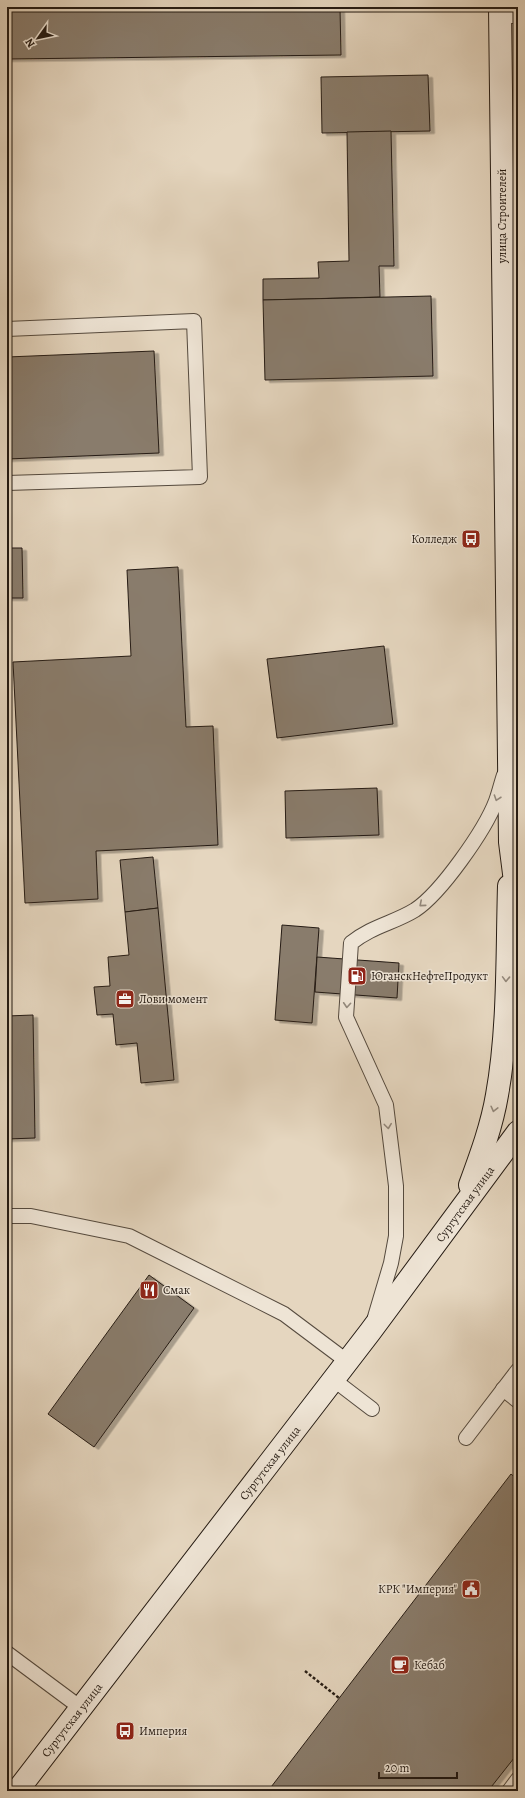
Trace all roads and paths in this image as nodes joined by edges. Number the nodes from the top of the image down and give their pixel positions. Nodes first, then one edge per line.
1 (506, 13) edge
2 (510, 251) edge
3 (7, 329) edge
4 (7, 483) edge
5 (508, 761) junction
6 (510, 842) junction
7 (518, 869) edge
8 (518, 905) edge
9 (515, 1142) edge
10 (461, 1209) junction
11 (7, 1216) edge
12 (370, 1332) junction
13 (348, 1362) junction
14 (518, 1370) edge
15 (334, 1380) junction
16 (503, 1389) junction
17 (518, 1401) edge
18 (372, 1409) dead end
19 (466, 1438) dead end
20 (7, 1653) edge
21 (305, 1671) dead end
22 (339, 1698) dead end
23 (81, 1708) junction
24 (518, 1779) edge
25 (18, 1791) edge
26 (509, 1791) edge

1 - 2 main road, улица Строителей
2 - 5 main road, улица Строителей
3 - 4 lane
5 - 6 main road, улица Строителей
5 -> 12 lane
6 - 7 main road
6 - 8 main road, улица Строителей
6 -> 10 main road
9 - 10 main road, Сургутская улица
10 - 12 main road, Сургутская улица
11 - 13 lane
12 - 13 main road, Сургутская улица
13 - 15 main road, Сургутская улица
14 - 16 lane
15 - 18 lane
15 - 23 main road, Сургутская улица
16 - 17 lane
16 - 19 lane
20 - 23 lane
21 - 22 path
23 - 25 main road, Сургутская улица
24 - 26 lane

